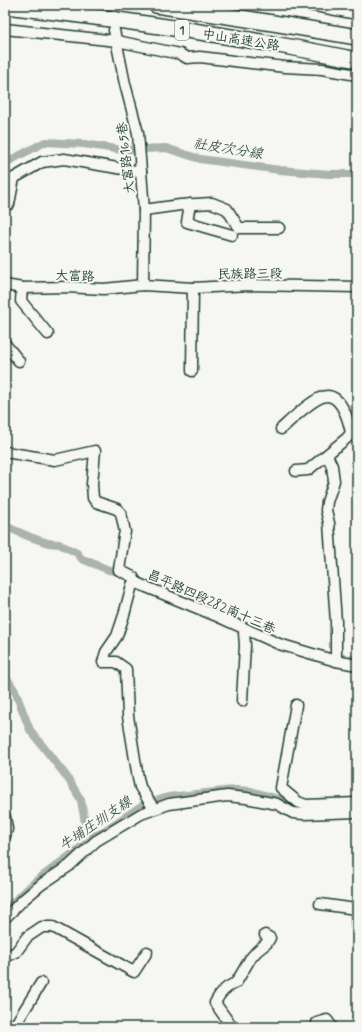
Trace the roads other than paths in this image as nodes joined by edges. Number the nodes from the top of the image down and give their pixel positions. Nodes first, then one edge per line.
1 (156, 5) edge
2 (310, 5) edge
3 (5, 6) edge
4 (357, 14) edge
5 (5, 29) edge
6 (114, 30) tunnel mouth
7 (357, 38) edge
8 (117, 41) junction
9 (357, 60) edge
10 (357, 75) edge
11 (141, 172) junction
12 (9, 204) dead end
13 (190, 204) junction
14 (144, 210) junction
15 (279, 228) dead end
16 (232, 235) dead end
17 (5, 285) edge
18 (143, 285) junction
19 (357, 286) edge
20 (22, 288) junction
21 (193, 288) junction
22 (48, 334) dead end
23 (5, 344) edge
24 (19, 361) dead end
25 (192, 371) dead end
26 (353, 423) edge
27 (282, 428) dead end
28 (5, 452) edge
29 (327, 455) junction
30 (296, 471) dead end
31 (135, 580) junction
32 (246, 629) junction
33 (336, 661) junction
34 (357, 665) edge
35 (242, 702) dead end
36 (296, 705) dead end
37 (279, 796) junction
38 (357, 803) edge
39 (152, 804) junction
40 (357, 812) edge
41 (5, 817) edge
42 (5, 836) edge
43 (320, 904) dead end
44 (5, 918) edge
45 (357, 927) edge
46 (265, 935) dead end
47 (147, 952) dead end
48 (5, 957) edge
49 (41, 983) dead end
50 (14, 1027) edge
51 (232, 1027) edge
52 (317, 1027) edge
53 (332, 1027) edge

1 - 7 highway, 中山高速公路 / 1
2 - 4 street
3 - 9 highway, 中山高速公路 / 1
5 - 8 street
6 - 8 street, 大富路165巷
8 - 10 street
8 - 11 street, 大富路165巷
11 - 12 street
11 - 14 street, 大富路165巷
13 - 14 street
13 - 15 street
13 - 16 street
14 - 18 street, 大富路165巷
17 - 20 street, 大富路
18 - 20 street, 大富路
18 - 21 street, 民族路三段
19 - 21 street, 民族路三段
20 - 22 street
21 - 25 street
23 - 24 street
26 - 27 street
26 - 29 street
28 - 31 street
29 - 30 street
29 - 33 street
31 - 32 street, 昌平路四段282南十三巷
31 - 39 street, 昌平路四段282南十三巷
32 - 33 street, 昌平路四段282南十三巷
32 - 35 street
33 - 34 street, 昌平路四段282南十三巷
36 - 37 street
37 - 38 street
37 - 39 street
37 - 40 street
39 - 44 street
41 - 42 street
43 - 45 street
46 - 51 street
47 - 48 street
49 - 50 street
52 - 53 street

